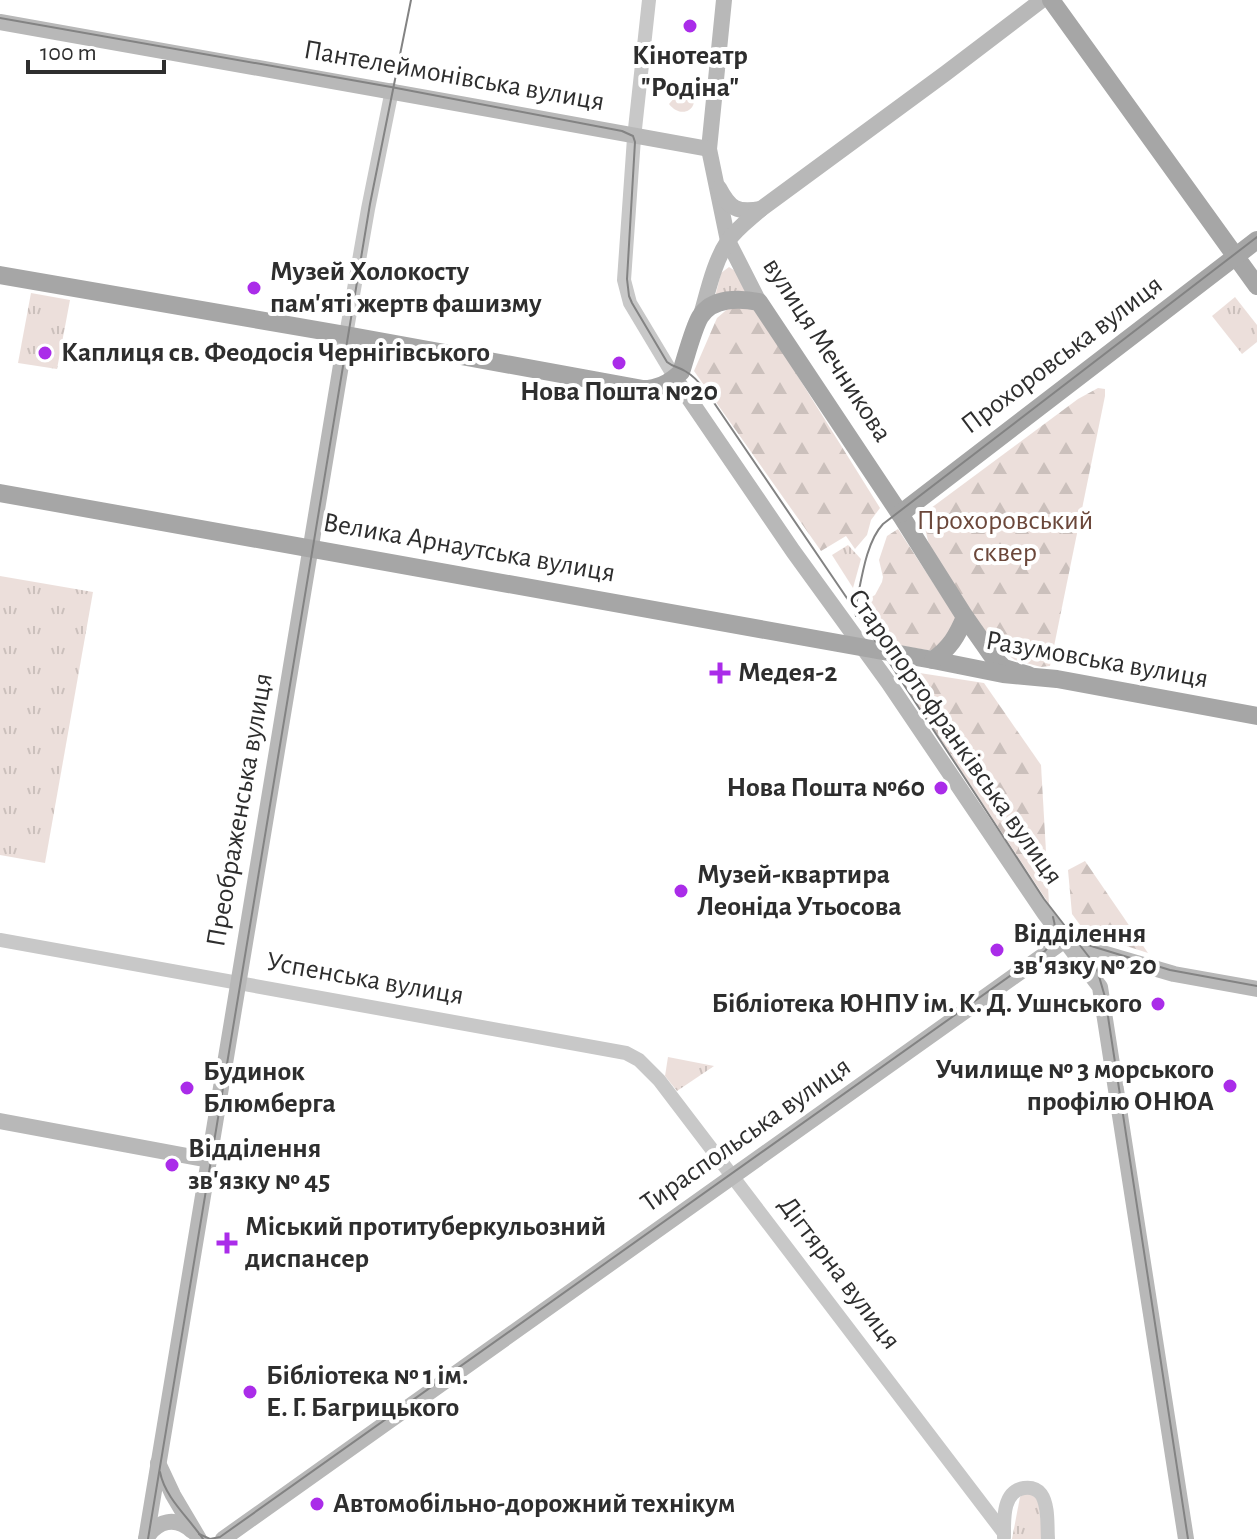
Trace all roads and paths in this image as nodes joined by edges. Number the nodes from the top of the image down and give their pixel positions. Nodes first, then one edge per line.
1 (649, 0) edge
2 (724, 0) edge
3 (1042, 0) edge
4 (1051, 0) edge
5 (0, 22) edge
6 (392, 90) junction
7 (634, 135) junction
8 (709, 149) junction
9 (714, 176) junction
10 (761, 209) junction
11 (1257, 240) edge
12 (728, 241) junction
13 (1236, 257) junction
14 (0, 275) edge
15 (1257, 286) edge
16 (759, 302) junction
17 (701, 315) junction
18 (346, 335) junction
19 (675, 378) junction
20 (0, 493) edge
21 (900, 514) junction
22 (310, 548) junction
23 (965, 617) junction
24 (864, 648) junction
25 (930, 659) junction
26 (1028, 675) junction
27 (1257, 716) edge
28 (0, 940) edge
29 (1065, 940) junction
30 (238, 983) junction
31 (1257, 989) edge
32 (626, 1053) joint
33 (0, 1121) edge
34 (209, 1160) junction
35 (732, 1176) junction
36 (158, 1463) junction
37 (1009, 1497) junction
38 (982, 1503) junction
39 (1004, 1536) edge
40 (197, 1537) edge
41 (146, 1539) edge
42 (223, 1539) edge
43 (1048, 1539) edge
44 (1186, 1539) edge

1 - 7 street, Старопортофранківська вулиця
2 - 8 main road, вулиця Мечникова
3 - 10 main road
4 - 13 main road
5 - 6 main road, Пантелеймонівська вулиця
6 - 7 main road, Пантелеймонівська вулиця
6 - 18 street, Преображенська вулиця
7 - 8 main road, Пантелеймонівська вулиця
7 - 19 street, Старопортофранківська вулиця
8 - 9 main road, вулиця Мечникова
9 - 10 main road
9 - 12 main road, вулиця Мечникова
10 - 12 main road
11 - 13 main road, Прохоровська вулиця
12 - 16 main road, вулиця Мечникова
12 - 17 main road
13 - 15 main road
13 - 21 main road, Прохоровська вулиця
14 - 18 main road
16 - 17 main road
16 - 21 main road, вулиця Мечникова
17 - 19 main road
18 - 19 main road
18 - 22 main road, Преображенська вулиця
19 - 24 main road, Старопортофранківська вулиця
20 - 22 main road, Велика Арнаутська вулиця
21 - 23 main road, вулиця Мечникова
22 - 24 main road, Велика Арнаутська вулиця
22 - 30 main road, Преображенська вулиця
23 - 25 main road
23 - 26 main road, вулиця Мечникова
24 - 25 main road, Велика Арнаутська вулиця
24 - 29 main road, Старопортофранківська вулиця
25 - 26 main road, Разумовська вулиця
26 - 27 main road, Разумовська вулиця
28 - 30 street, Успенська вулиця
29 - 31 main road
29 - 35 main road, Тираспольська вулиця
29 - 44 main road, Старопортофранківська вулиця
30 - 32 street, Успенська вулиця
30 - 34 main road, Преображенська вулиця
32 - 35 street, Дігтярна вулиця
33 - 34 main road
34 - 36 main road, Преображенська вулиця
35 - 38 street, Дігтярна вулиця
35 - 42 main road, Тираспольська вулиця
36 - 40 main road
36 - 41 main road, Преображенська вулиця
37 - 38 street
37 - 39 street
37 - 43 street
38 - 39 street, Дігтярна вулиця
40 - 41 main road

